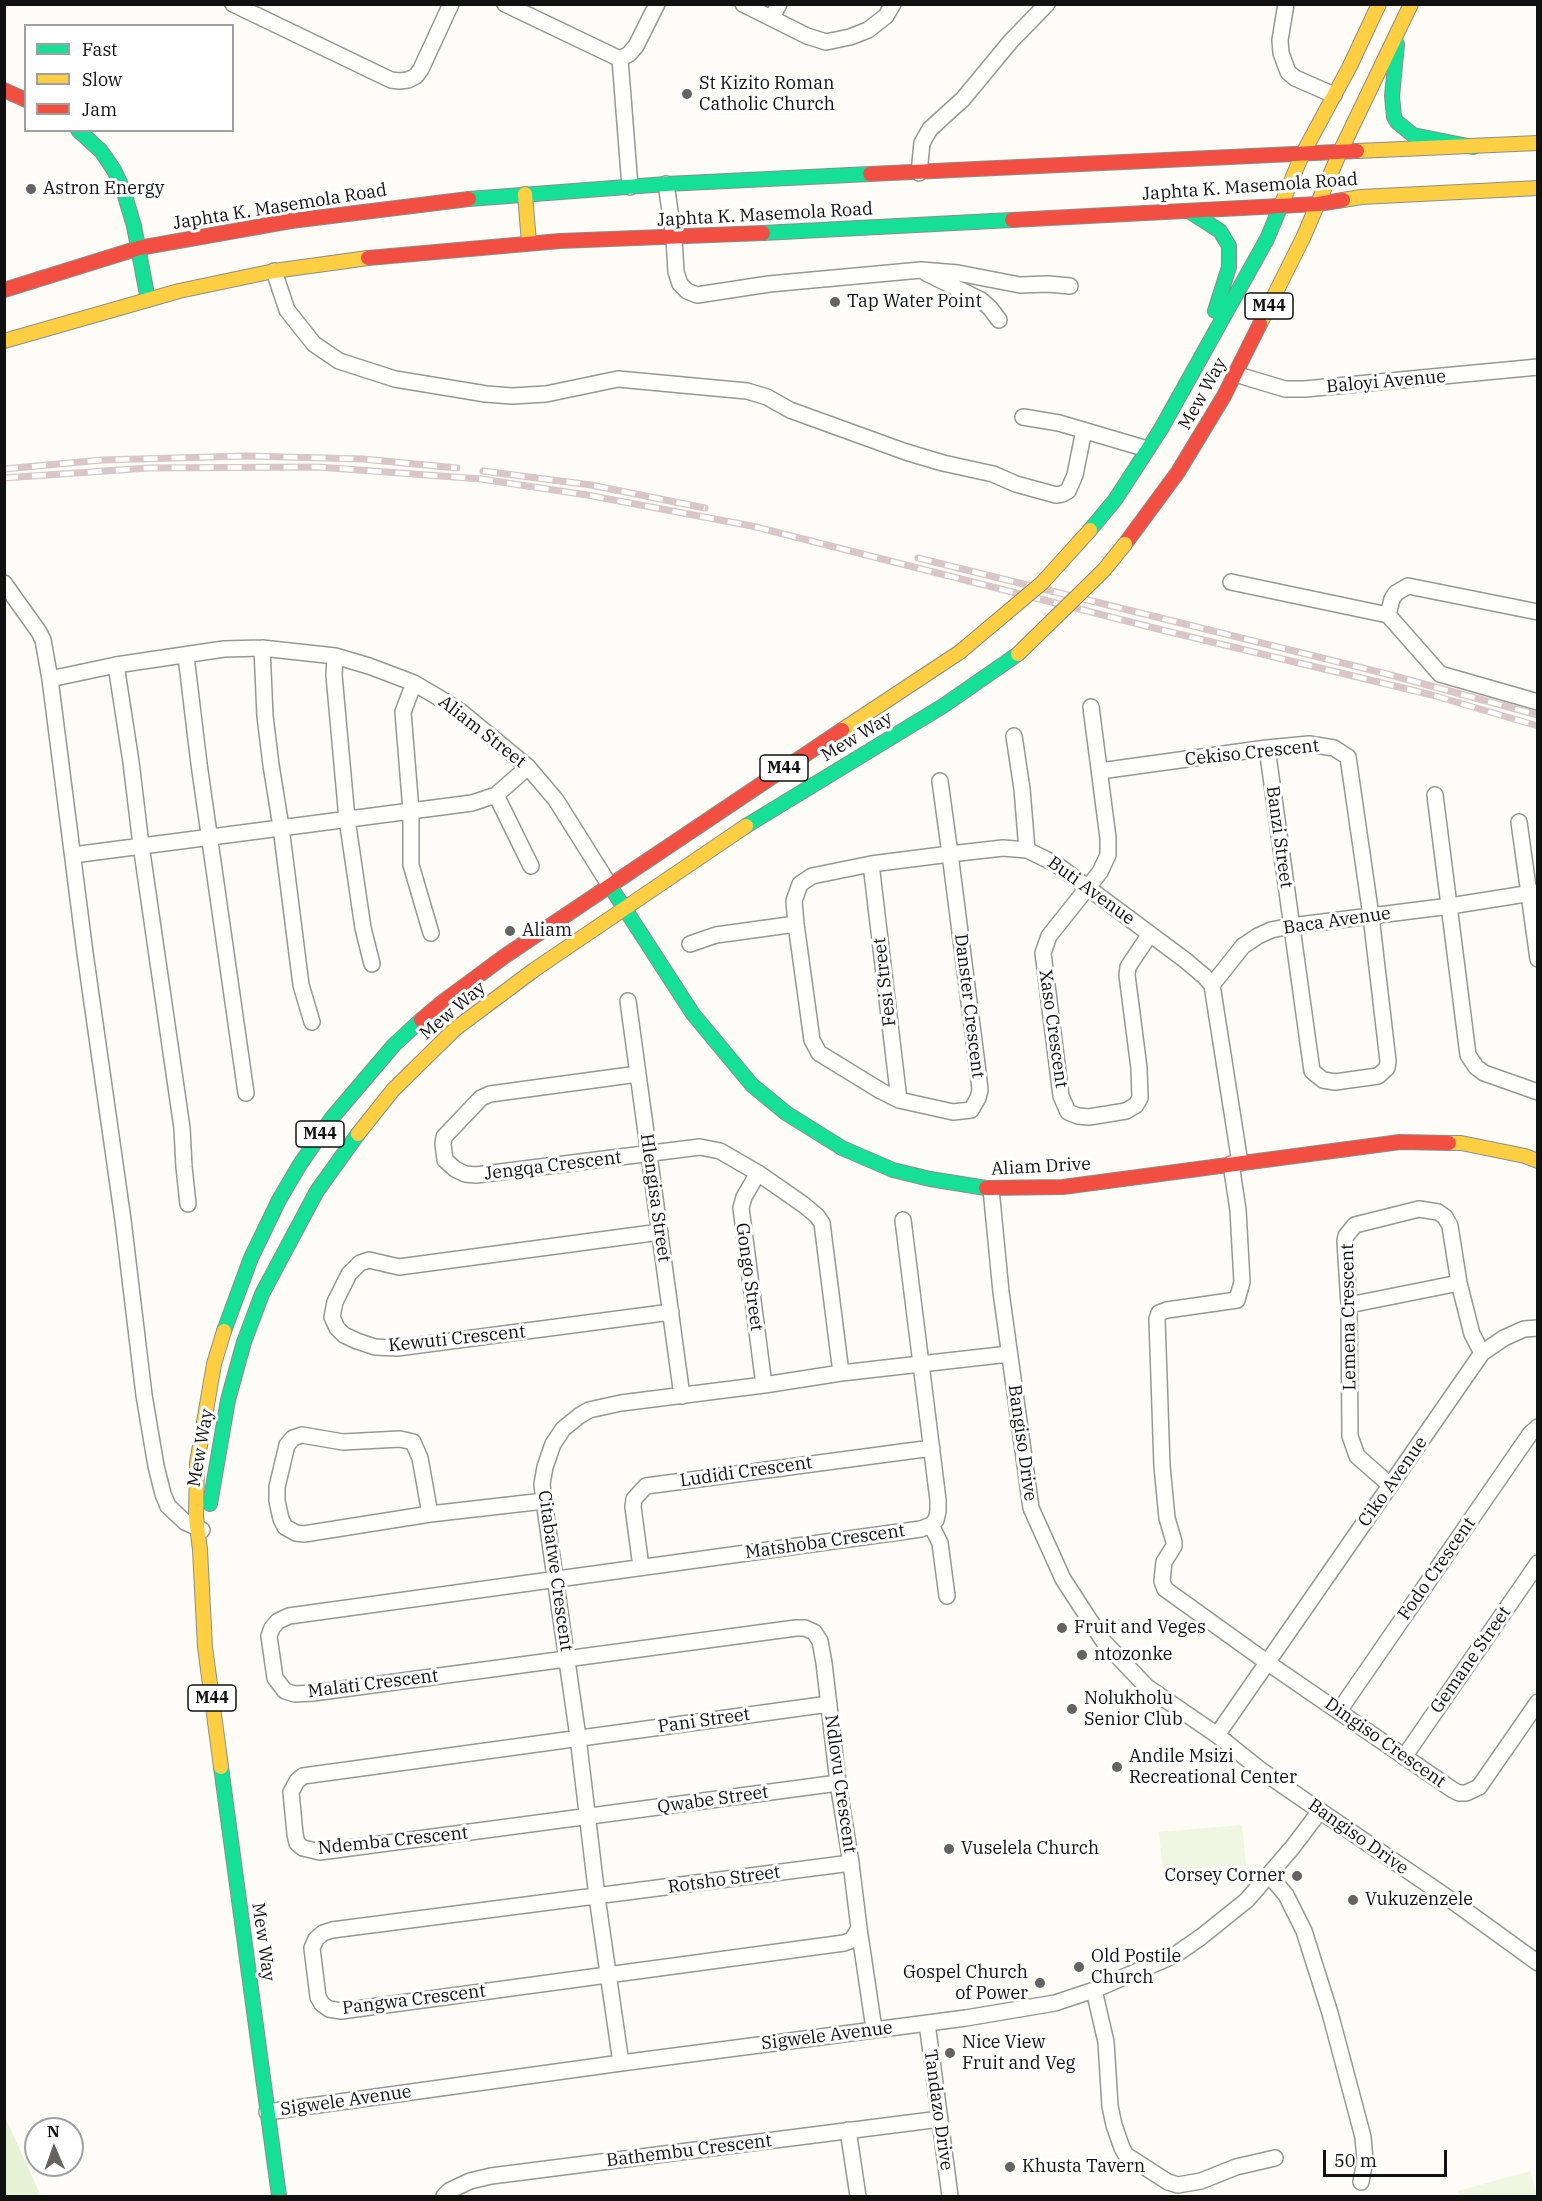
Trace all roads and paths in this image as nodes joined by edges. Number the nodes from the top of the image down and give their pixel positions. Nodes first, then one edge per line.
1 (232, 4) edge
2 (451, 4) edge
3 (504, 4) edge
4 (657, 4) edge
5 (742, 4) edge
6 (893, 4) edge
7 (1047, 4) edge
8 (1286, 4) edge
9 (1379, 4) edge
10 (1411, 4) edge
11 (536, 11) edge
12 (775, 11) edge
13 (1397, 33) junction
14 (620, 59) junction
15 (4, 90) edge
16 (1334, 95) junction
17 (24, 99) edge
18 (80, 132) edge
19 (1538, 143) edge
20 (1473, 147) junction
21 (1340, 152) junction
22 (1302, 155) junction
23 (919, 172) junction
24 (666, 184) junction
25 (630, 186) junction
26 (1538, 188) edge
27 (525, 194) junction
28 (1318, 204) junction
29 (1281, 205) junction
30 (1188, 211) junction
31 (674, 238) junction
32 (529, 243) junction
33 (139, 248) junction
34 (921, 270) junction
35 (274, 271) junction
36 (1070, 286) dead end
37 (4, 290) edge
38 (148, 300) junction
39 (999, 320) dead end
40 (4, 340) edge
41 (1538, 367) edge
42 (1196, 368) junction
43 (1235, 374) junction
44 (1023, 417) dead end
45 (1084, 430) junction
46 (1147, 449) junction
47 (1231, 582) dead end
48 (4, 583) edge
49 (1538, 612) edge
50 (1388, 615) junction
51 (262, 648) junction
52 (186, 656) junction
53 (335, 656) junction
54 (116, 665) junction
55 (50, 679) junction
56 (414, 683) junction
57 (1538, 702) edge
58 (1091, 707) dead end
59 (1014, 736) dead end
60 (1267, 748) junction
61 (528, 767) junction
62 (1100, 771) junction
63 (940, 781) dead end
64 (496, 795) junction
65 (1435, 795) dead end
66 (411, 811) junction
67 (347, 819) junction
68 (1519, 822) dead end
69 (281, 827) junction
70 (209, 836) junction
71 (141, 845) junction
72 (1027, 850) junction
73 (950, 854) junction
74 (72, 855) junction
75 (871, 864) junction
76 (531, 866) dead end
77 (610, 886) junction
78 (1086, 886) junction
79 (1533, 893) edge
80 (1450, 906) junction
81 (625, 907) junction
82 (1371, 916) junction
83 (796, 924) junction
84 (1291, 926) junction
85 (431, 933) dead end
86 (1150, 934) junction
87 (690, 944) dead end
88 (1538, 959) edge
89 (372, 964) dead end
90 (1212, 985) junction
91 (628, 1001) dead end
92 (312, 1022) dead end
93 (638, 1074) junction
94 (1538, 1092) edge
95 (246, 1093) dead end
96 (899, 1100) junction
97 (648, 1154) junction
98 (1538, 1161) edge
99 (1235, 1164) junction
100 (758, 1173) junction
101 (991, 1189) junction
102 (188, 1204) dead end
103 (903, 1220) dead end
104 (660, 1232) junction
105 (1459, 1283) junction
106 (1349, 1305) junction
107 (670, 1312) junction
108 (1538, 1328) edge
109 (1482, 1353) junction
110 (1009, 1354) junction
111 (921, 1364) junction
112 (842, 1373) junction
113 (764, 1385) junction
114 (682, 1396) junction
115 (1538, 1427) edge
116 (932, 1448) junction
117 (1390, 1485) junction
118 (544, 1501) junction
119 (430, 1514) junction
120 (932, 1525) junction
121 (201, 1530) junction
122 (1538, 1563) edge
123 (641, 1567) junction
124 (556, 1580) junction
125 (947, 1596) dead end
126 (567, 1659) junction
127 (1268, 1663) junction
128 (1538, 1702) edge
129 (829, 1704) junction
130 (1339, 1711) junction
131 (1218, 1735) junction
132 (579, 1737) junction
133 (1404, 1756) junction
134 (838, 1783) junction
135 (1320, 1811) junction
136 (588, 1817) junction
137 (851, 1863) junction
138 (1269, 1875) junction
139 (597, 1897) junction
140 (859, 1928) junction
141 (1538, 1963) edge
142 (608, 1975) junction
143 (1094, 1990) junction
144 (927, 2023) junction
145 (874, 2029) junction
146 (621, 2062) junction
147 (267, 2112) junction
148 (939, 2119) junction
149 (848, 2130) junction
150 (1275, 2158) dead end
151 (1361, 2182) dead end
152 (279, 2196) edge
153 (444, 2196) edge
154 (858, 2196) edge
155 (950, 2196) edge

1 - 2 street
3 - 11 street
4 - 14 street
5 - 12 street
6 - 12 street
7 - 23 street
8 - 16 street
9 - 16 main road, Mew Way / M44
10 - 13 main road, Mew Way / M44
11 - 14 street
13 - 20 main road
13 - 21 main road, Mew Way / M44
14 - 25 street
15 - 17 main road
16 - 22 main road, Mew Way / M44
18 - 33 main road
19 - 20 main road, Japhta K. Masemola Road
20 - 21 main road, Japhta K. Masemola Road
21 - 22 main road, Japhta K. Masemola Road
21 - 28 main road, Mew Way / M44
22 - 23 main road, Japhta K. Masemola Road
22 - 29 main road, Mew Way / M44
23 - 24 main road, Japhta K. Masemola Road
24 - 25 main road, Japhta K. Masemola Road
24 - 31 street
25 - 27 main road, Japhta K. Masemola Road
26 - 28 main road, Japhta K. Masemola Road
27 - 32 main road
27 - 33 main road, Japhta K. Masemola Road
28 - 29 main road, Japhta K. Masemola Road
28 - 43 main road, Mew Way / M44
29 - 30 main road, Japhta K. Masemola Road
29 - 42 main road, Mew Way / M44
30 - 31 main road, Japhta K. Masemola Road
30 - 42 main road
31 - 32 main road, Japhta K. Masemola Road
31 - 34 street
32 - 35 main road, Japhta K. Masemola Road
33 - 37 main road, Japhta K. Masemola Road
33 - 38 main road
34 - 36 street
34 - 39 street
35 - 38 main road, Japhta K. Masemola Road
35 - 45 street
38 - 40 main road, Japhta K. Masemola Road
41 - 43 street, Baloyi Avenue
42 - 46 main road, Mew Way / M44
43 - 81 main road, Mew Way / M44, bridge
44 - 45 street
45 - 46 street
46 - 77 main road, Mew Way / M44, bridge
47 - 50 street
48 - 55 street
49 - 50 street
50 - 57 street
51 - 52 street, Aliam Street
51 - 53 street, Aliam Street
51 - 69 street
52 - 54 street, Aliam Street
52 - 70 street
53 - 56 street, Aliam Street
53 - 67 street
54 - 55 street, Aliam Street
54 - 71 street
55 - 74 street
56 - 61 street, Aliam Street
56 - 66 street
58 - 62 street
59 - 72 street
60 - 62 street, Cekiso Crescent
60 - 82 street, Cekiso Crescent
60 - 84 street, Banzi Street
61 - 64 street
61 - 77 street, Aliam Street
62 - 78 street
63 - 73 street
64 - 66 street
64 - 76 street
65 - 80 street
66 - 67 street
66 - 85 street
67 - 69 street
67 - 89 street
68 - 79 street
69 - 70 street
69 - 92 street
70 - 71 street
70 - 95 street
71 - 74 street
71 - 102 street
72 - 73 street, Buti Avenue
72 - 78 street, Buti Avenue
73 - 75 street, Buti Avenue
73 - 96 street, Danster Crescent
74 - 121 street
75 - 83 street, Buti Avenue
75 - 96 street, Fesi Street
77 - 81 main road, Aliam Drive
77 - 121 main road, Mew Way / M44
78 - 86 street, Buti Avenue
78 - 86 street, Xaso Crescent
79 - 80 street, Baca Avenue
79 - 88 street
80 - 82 street, Baca Avenue
80 - 94 street
81 - 101 main road, Aliam Drive
81 - 121 main road, Mew Way / M44
82 - 84 street, Baca Avenue
82 - 84 street, Banzi Street
83 - 87 street
83 - 96 street, Danster Crescent
84 - 90 street, Baca Avenue
86 - 90 street, Buti Avenue
90 - 99 street
91 - 93 street, Hlengisa Street
93 - 97 street, Hlengisa Street
93 - 97 street, Jengqa Crescent
97 - 100 street, Jengqa Crescent
97 - 104 street, Hlengisa Street
98 - 99 main road, Aliam Drive
99 - 101 main road, Aliam Drive
99 - 127 street
100 - 112 street, Jengqa Crescent
100 - 113 street, Gongo Street
101 - 110 street, Bangiso Drive
103 - 111 street
104 - 107 street, Hlengisa Street
104 - 107 street, Kewuti Crescent
105 - 106 street
105 - 106 street, Lemena Crescent
105 - 109 street
106 - 117 street, Lemena Crescent
107 - 114 street, Hlengisa Street
108 - 109 street, Ciko Avenue
109 - 117 street, Ciko Avenue
110 - 111 street, Citabatwe Crescent
110 - 131 street, Bangiso Drive
111 - 112 street, Citabatwe Crescent
111 - 116 street
112 - 113 street, Citabatwe Crescent
113 - 114 street, Citabatwe Crescent
114 - 118 street, Citabatwe Crescent
115 - 130 street, Fodo Crescent
116 - 120 street
116 - 123 street, Ludidi Crescent
117 - 127 street, Ciko Avenue
118 - 119 street
118 - 124 street, Citabatwe Crescent
119 - 119 street
120 - 123 street, Matshoba Crescent
120 - 125 street
121 - 147 main road, Mew Way / M44
122 - 133 street, Gemane Street
123 - 124 street, Matshoba Crescent
124 - 126 street, Citabatwe Crescent
124 - 126 street, Malati Crescent
126 - 129 street, Ndlovu Crescent
126 - 132 street, Citabatwe Crescent
127 - 130 street, Dingiso Crescent
127 - 131 street, Ciko Avenue
128 - 133 street, Dingiso Crescent
129 - 132 street, Pani Street
129 - 134 street, Ndlovu Crescent
130 - 133 street, Dingiso Crescent
131 - 135 street, Bangiso Drive
132 - 136 street, Citabatwe Crescent
132 - 136 street, Ndemba Crescent
134 - 136 street, Qwabe Street
134 - 137 street, Ndlovu Crescent
135 - 138 street, Sigwele Avenue
135 - 141 street, Bangiso Drive
136 - 139 street, Citabatwe Crescent
137 - 139 street, Rotsho Street
137 - 140 street, Ndlovu Crescent
138 - 143 street, Sigwele Avenue
138 - 151 street
139 - 142 street, Citabatwe Crescent
139 - 142 street, Pangwa Crescent
140 - 142 street
140 - 145 street, Ndlovu Crescent
142 - 146 street, Citabatwe Crescent
143 - 144 street, Sigwele Avenue
143 - 150 street
144 - 145 street, Sigwele Avenue
144 - 148 street, Tandazo Drive
145 - 146 street, Sigwele Avenue
146 - 147 street, Sigwele Avenue
147 - 152 main road, Mew Way / M44
148 - 149 street, Bathembu Crescent
148 - 155 street, Tandazo Drive
149 - 153 street, Bathembu Crescent
149 - 154 street

